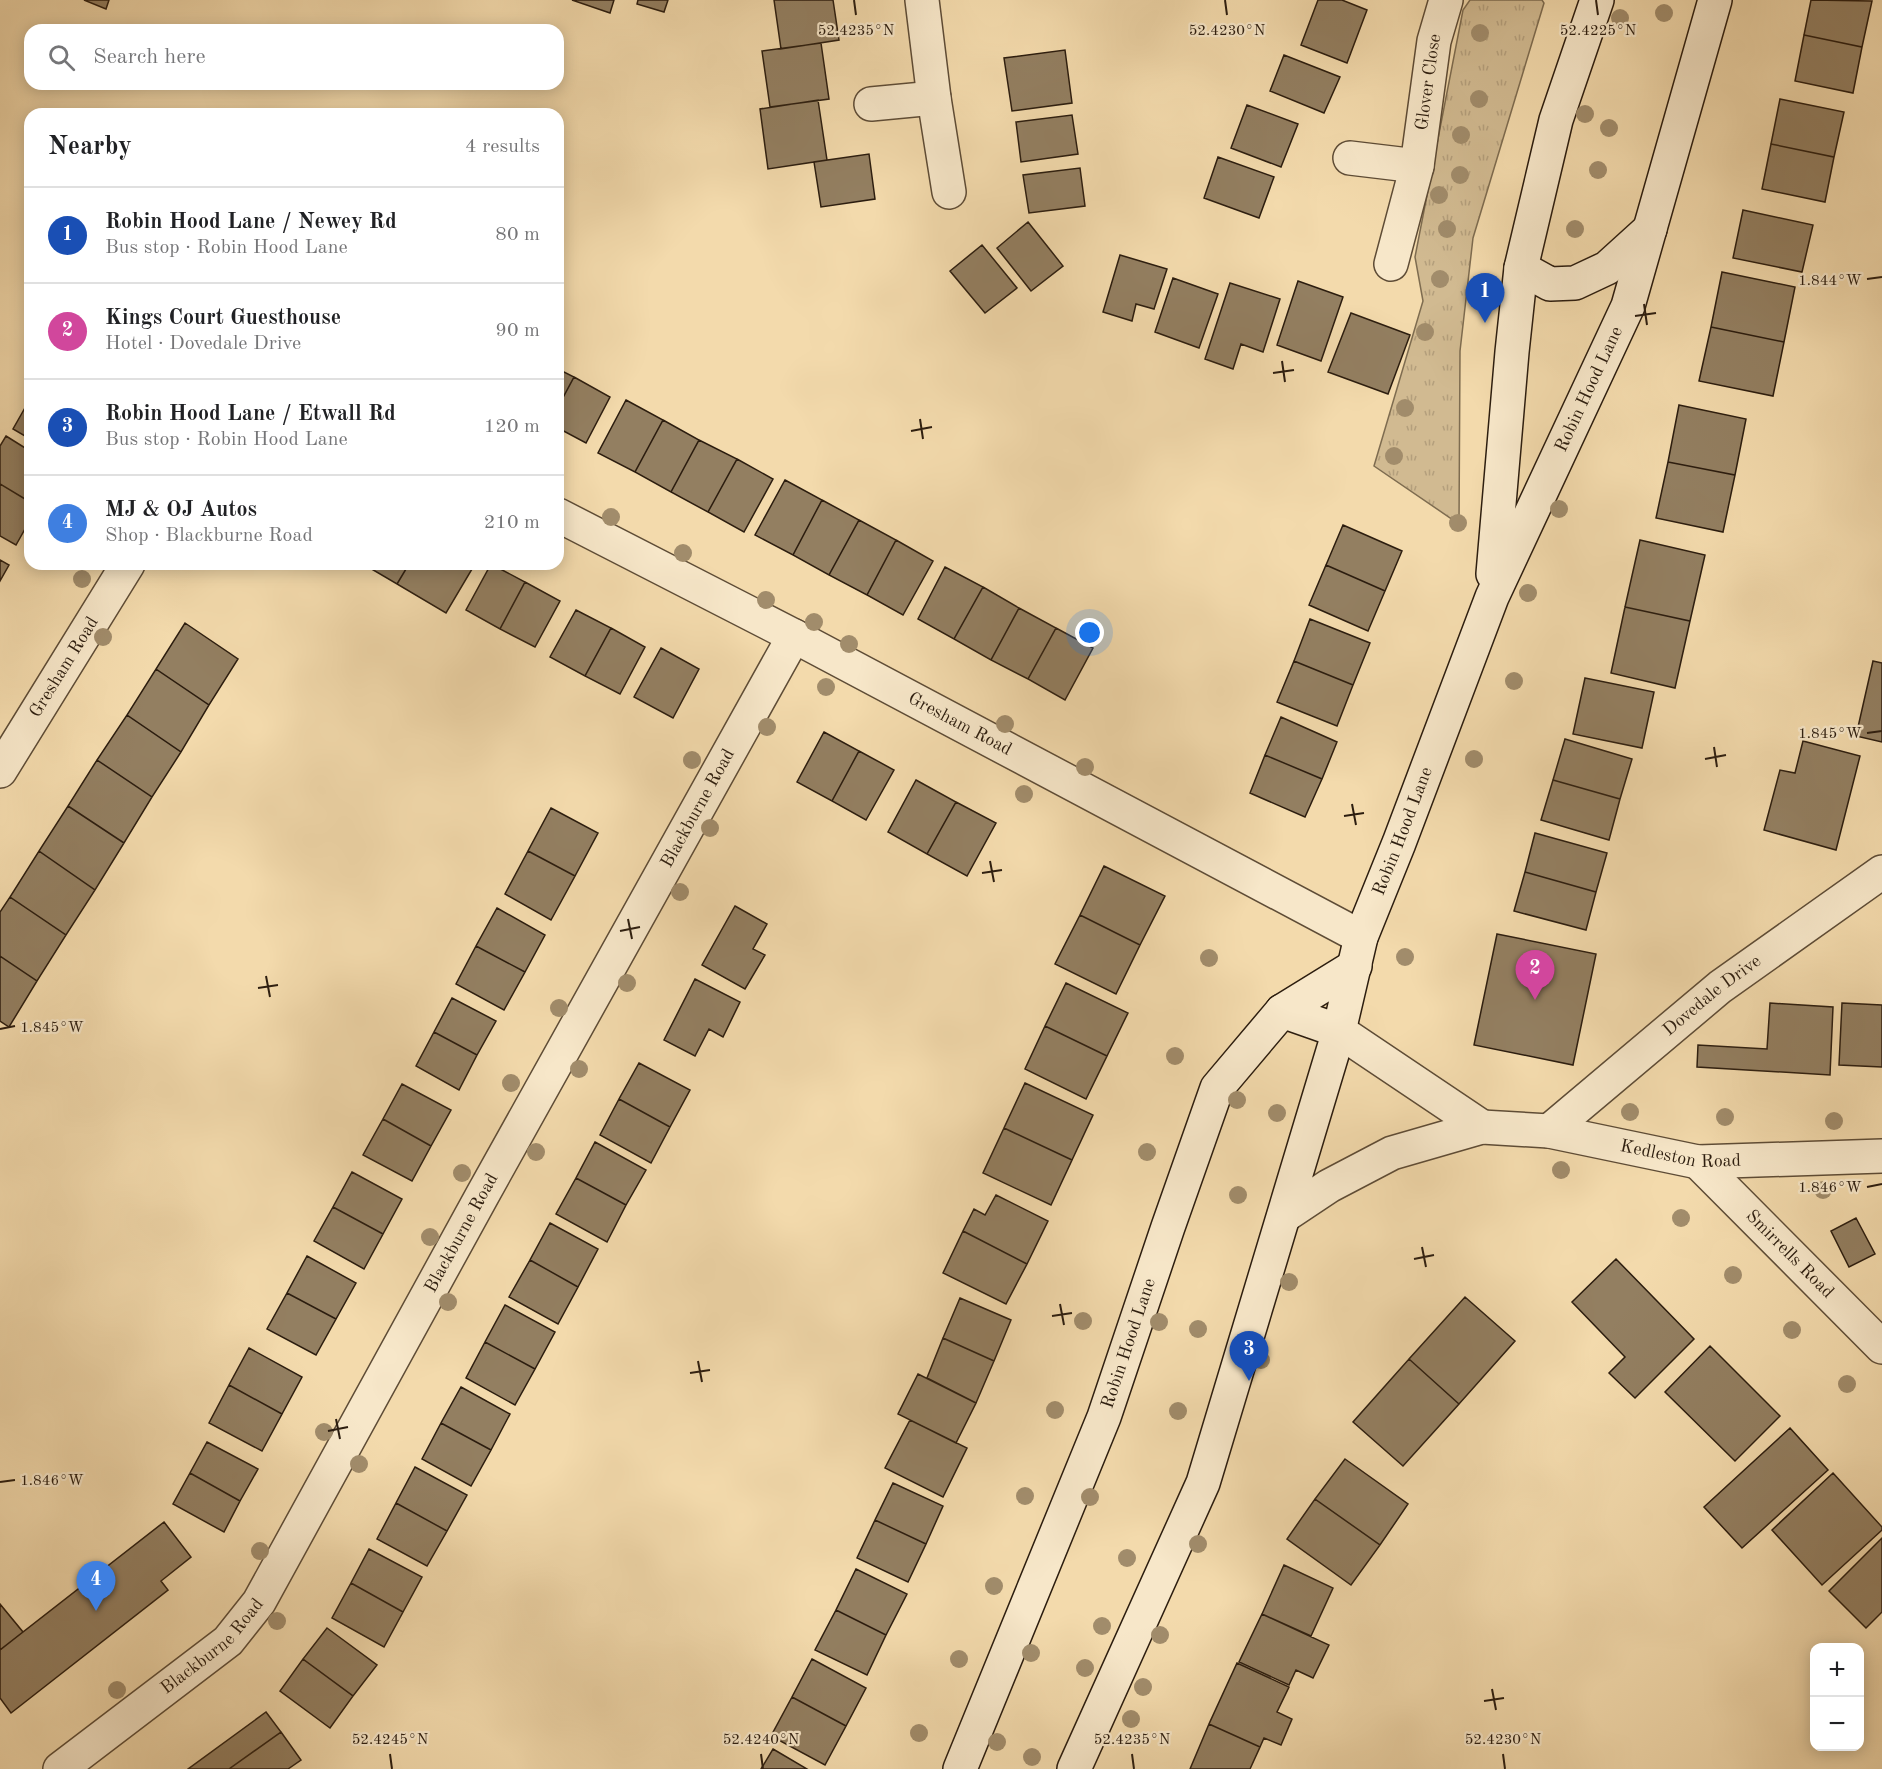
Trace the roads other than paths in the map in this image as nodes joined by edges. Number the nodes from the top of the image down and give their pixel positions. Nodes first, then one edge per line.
1 (922, 0) edge
2 (1446, 0) edge
3 (1597, 0) edge
4 (1715, 0) edge
5 (934, 98) junction
6 (871, 104) dead end
7 (1350, 158) dead end
8 (1418, 166) junction
9 (950, 192) dead end
10 (1650, 229) junction
11 (1391, 264) dead end
12 (1521, 268) junction
13 (564, 518) edge
14 (124, 570) edge
15 (1492, 597) junction
16 (794, 636) junction
17 (0, 771) edge
18 (1882, 872) edge
19 (1358, 951) junction
20 (1282, 1011) junction
21 (1339, 1031) junction
22 (1482, 1127) junction
23 (1550, 1131) junction
24 (1882, 1156) edge
25 (1698, 1162) junction
26 (1284, 1216) junction
27 (1882, 1347) edge
28 (60, 1769) edge
29 (960, 1769) edge
30 (1074, 1769) edge

1 - 5 street
2 - 8 street, Glover Close
3 - 12 street, Robin Hood Lane
4 - 10 street, Robin Hood Lane
5 - 6 street
5 - 9 street
7 - 8 street
8 - 11 street, Glover Close
10 - 12 street
10 - 15 street, Robin Hood Lane
12 - 15 street, Robin Hood Lane
13 - 16 street, Gresham Road
14 - 17 street, Gresham Road
15 - 19 street, Robin Hood Lane
16 - 19 street, Gresham Road
16 - 28 street, Blackburne Road
18 - 23 street, Dovedale Drive
19 - 20 street, Robin Hood Lane
19 - 21 street, Robin Hood Lane
20 - 21 street
20 - 29 street, Robin Hood Lane
21 - 22 street
21 - 26 street, Robin Hood Lane
22 - 23 street, Kedleston Road
22 - 26 street, Kedleston Road
23 - 25 street, Kedleston Road
24 - 25 street, Kedleston Road
25 - 27 street, Smirrells Road
26 - 30 street, Robin Hood Lane

